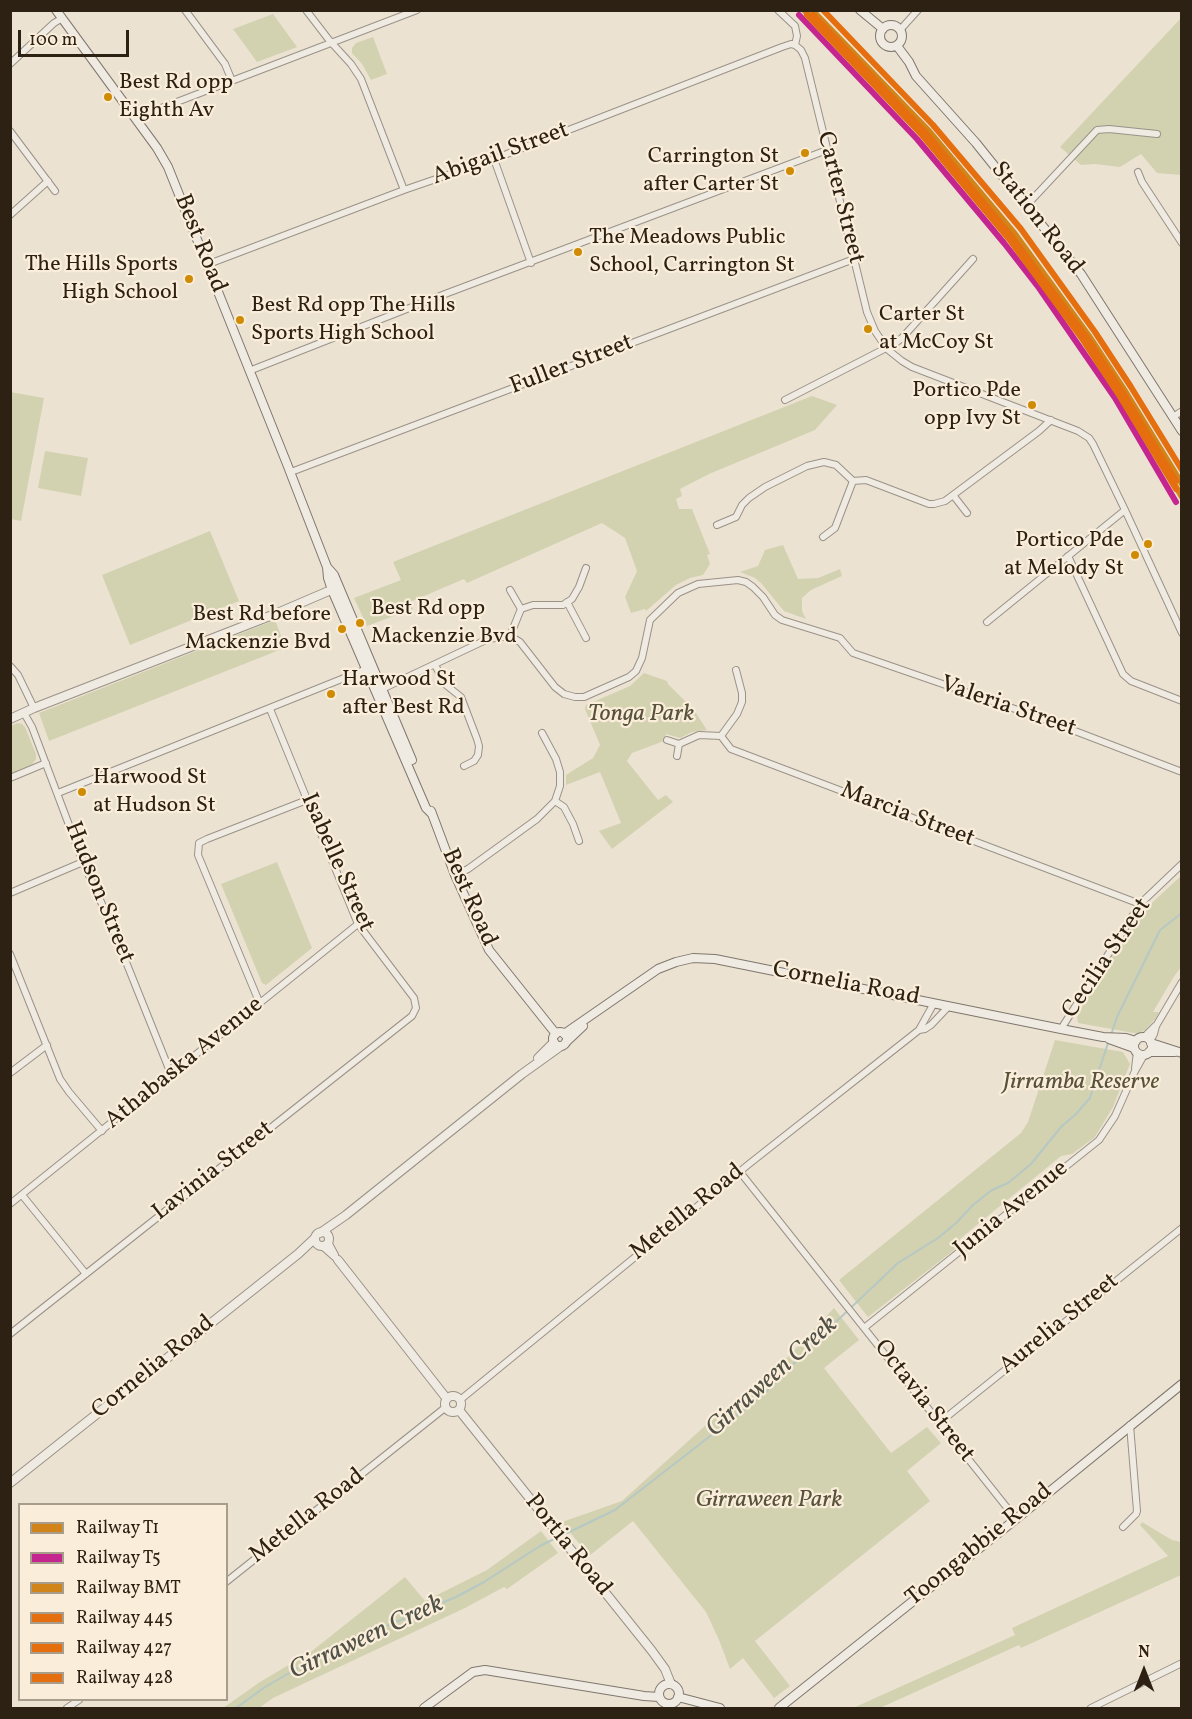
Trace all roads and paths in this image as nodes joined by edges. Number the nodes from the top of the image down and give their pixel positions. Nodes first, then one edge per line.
1 (56, 10) edge
2 (185, 10) edge
3 (306, 10) edge
4 (417, 10) edge
5 (778, 10) edge
6 (860, 10) edge
7 (918, 10) edge
8 (61, 19) junction
9 (883, 29) junction
10 (900, 30) junction
11 (332, 43) junction
12 (795, 45) junction
13 (897, 46) junction
14 (10, 64) edge
15 (232, 81) junction
16 (135, 118) junction
17 (10, 131) edge
18 (1157, 134) dead end
19 (827, 150) junction
20 (494, 159) junction
21 (1138, 172) dead end
22 (48, 181) junction
23 (404, 190) junction
24 (55, 191) dead end
25 (1026, 206) junction
26 (10, 215) edge
27 (1182, 243) edge
28 (854, 259) junction
29 (973, 259) dead end
30 (531, 262) junction
31 (206, 265) junction
32 (887, 349) junction
33 (249, 371) junction
34 (785, 400) dead end
35 (1182, 411) edge
36 (1173, 417) junction
37 (1051, 420) junction
38 (1182, 431) edge
39 (291, 472) junction
40 (853, 481) junction
41 (953, 495) junction
42 (1125, 510) junction
43 (967, 513) dead end
44 (717, 525) dead end
45 (823, 537) dead end
46 (1068, 556) junction
47 (586, 568) dead end
48 (336, 588) junction
49 (510, 590) dead end
50 (567, 602) junction
51 (521, 609) junction
52 (987, 622) dead end
53 (1182, 633) edge
54 (510, 636) junction
55 (586, 638) dead end
56 (435, 665) junction
57 (10, 666) edge
58 (370, 668) junction
59 (736, 670) dead end
60 (379, 691) junction
61 (1182, 701) edge
62 (34, 708) junction
63 (270, 709) junction
64 (24, 713) junction
65 (10, 719) edge
66 (542, 733) dead end
67 (721, 736) junction
68 (667, 740) dead end
69 (679, 744) junction
70 (677, 756) dead end
71 (46, 764) junction
72 (464, 766) dead end
73 (1182, 772) edge
74 (10, 778) edge
75 (57, 793) junction
76 (307, 800) junction
77 (555, 801) junction
78 (579, 841) dead end
79 (83, 862) junction
80 (1182, 864) edge
81 (455, 875) junction
82 (10, 893) edge
83 (1140, 904) junction
84 (358, 924) junction
85 (10, 954) edge
86 (1182, 982) edge
87 (934, 1003) junction
88 (260, 1004) junction
89 (949, 1006) junction
90 (416, 1008) joint
91 (1061, 1029) junction
92 (919, 1030) junction
93 (560, 1040) junction
94 (47, 1045) junction
95 (1143, 1046) junction
96 (1180, 1052) edge
97 (10, 1073) edge
98 (171, 1074) junction
99 (102, 1131) junction
100 (740, 1172) junction
101 (22, 1195) junction
102 (10, 1204) edge
103 (1182, 1228) edge
104 (322, 1240) junction
105 (338, 1260) joint
106 (86, 1275) junction
107 (864, 1328) junction
108 (10, 1334) edge
109 (1182, 1384) edge
110 (460, 1400) junction
111 (446, 1403) junction
112 (459, 1410) junction
113 (939, 1423) junction
114 (1130, 1425) junction
115 (10, 1483) edge
116 (1016, 1519) junction
117 (1123, 1527) dead end
118 (228, 1580) edge
119 (1182, 1663) edge
120 (671, 1684) junction
121 (659, 1697) junction
122 (678, 1697) junction
123 (424, 1708) edge
124 (720, 1708) edge
125 (779, 1708) edge
126 (1091, 1708) edge

1 - 8 main road, Best Road
2 - 15 street
3 - 11 street
4 - 11 street
5 - 12 street, Carter Street
6 - 9 main road
7 - 10 street
8 - 14 street
8 - 16 main road, Best Road
9 - 10 main road
9 - 13 main road
10 - 13 main road
11 - 15 street
11 - 23 street
12 - 19 street, Carter Street
12 - 20 street, Abigail Street
13 - 25 main road, Station Road
15 - 16 street
16 - 31 main road, Best Road
17 - 22 street
18 - 25 street
19 - 28 street, Carter Street
19 - 30 street
20 - 23 street, Abigail Street
20 - 30 street
21 - 27 street
22 - 24 street
22 - 26 street
23 - 31 street, Abigail Street
25 - 36 main road, Station Road
28 - 32 street, Carter Street
28 - 39 street, Fuller Street
29 - 32 street
30 - 33 street
31 - 33 main road, Best Road
32 - 34 street
32 - 37 street
33 - 39 main road, Best Road
35 - 36 street
36 - 38 main road, Station Road
37 - 41 street
37 - 42 street
39 - 48 main road, Best Road
40 - 41 street
40 - 44 street
40 - 45 street
41 - 43 street
42 - 46 street
42 - 53 street
46 - 52 street
46 - 61 street
47 - 50 street
48 - 58 main road, Best Road
48 - 62 street
49 - 51 street
50 - 51 street
50 - 55 street
51 - 54 street
54 - 56 street
54 - 73 street, Valeria Street
56 - 60 street
56 - 72 street
57 - 62 street
58 - 60 main road, Best Road
58 - 63 street
59 - 67 street
60 - 81 main road, Best Road
62 - 64 street
63 - 75 street
63 - 76 street, Isabelle Street
64 - 65 street
64 - 71 street, Hudson Street
66 - 77 street
67 - 69 street
67 - 83 street, Marcia Street
68 - 69 street
69 - 70 street
71 - 74 street
71 - 75 street, Hudson Street
75 - 79 street, Hudson Street
76 - 84 street, Isabelle Street
76 - 88 street
77 - 78 street
77 - 81 street
79 - 82 street
79 - 98 street, Hudson Street
80 - 83 street, Cecilia Street
81 - 93 main road, Best Road
83 - 91 street, Cecilia Street
84 - 88 street, Athabaska Avenue
84 - 90 street, Isabelle Street
85 - 94 street
86 - 95 street, Junia Avenue
87 - 89 main road, Cornelia Road
87 - 92 street, Metella Road
87 - 93 main road, Cornelia Road
88 - 98 street, Athabaska Avenue
89 - 91 main road, Cornelia Road
89 - 92 street, Metella Road
90 - 106 street, Lavinia Street
91 - 95 main road, Cornelia Road
92 - 100 street, Metella Road
93 - 104 street, Cornelia Road
94 - 97 street
94 - 99 street
95 - 96 main road, Cornelia Road
95 - 107 street, Junia Avenue
98 - 99 street, Athabaska Avenue
99 - 101 street, Athabaska Avenue
100 - 107 street, Octavia Street
100 - 110 street, Metella Road
101 - 102 street, Athabaska Avenue
101 - 106 street
103 - 113 street, Aurelia Street
104 - 105 street
104 - 115 street, Cornelia Road
105 - 111 street
106 - 108 street, Lavinia Street
107 - 113 street, Octavia Street
109 - 114 main road, Toongabbie Road
110 - 111 street
110 - 112 street
111 - 112 street
111 - 118 street, Metella Road
112 - 120 street, Portia Road
113 - 116 street, Octavia Street
114 - 116 main road, Toongabbie Road
114 - 117 street
116 - 125 main road, Toongabbie Road
119 - 126 street
120 - 121 main road
120 - 122 main road
121 - 122 main road
121 - 123 main road
122 - 124 main road

